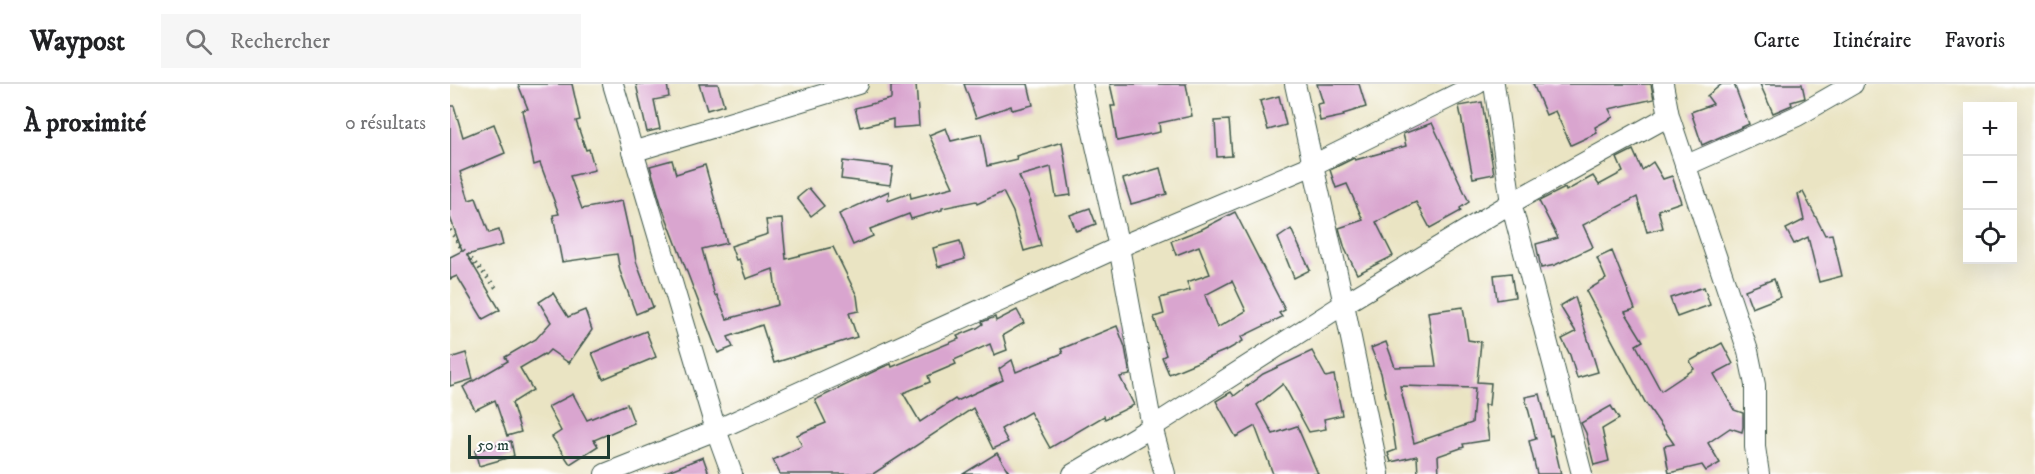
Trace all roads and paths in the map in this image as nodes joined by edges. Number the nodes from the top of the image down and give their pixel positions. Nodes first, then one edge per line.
1 (613, 84) edge
2 (858, 84) edge
3 (1082, 84) edge
4 (1295, 84) edge
5 (1476, 84) edge
6 (1494, 84) edge
7 (1663, 84) edge
8 (1853, 84) edge
9 (1669, 116) junction
10 (633, 152) junction
11 (1313, 165) junction
12 (1685, 166) junction
13 (1511, 203) junction
14 (450, 230) edge
15 (1119, 247) junction
16 (498, 290) dead end
17 (1344, 304) junction
18 (1152, 427) junction
19 (716, 430) junction
20 (605, 474) edge
21 (732, 474) edge
22 (1073, 474) edge
23 (1165, 474) edge
24 (1379, 474) edge
25 (1582, 474) edge
26 (1759, 474) edge

1 - 10 street
2 - 10 street
3 - 15 street
4 - 11 street
5 - 11 street
6 - 13 street
7 - 9 street
8 - 12 street
9 - 12 street
9 - 13 street
10 - 19 street
11 - 15 street
11 - 17 street
12 - 26 street
13 - 17 street
13 - 25 street
14 - 16 path
15 - 18 street
15 - 19 street
17 - 18 street
17 - 24 street
18 - 22 street
18 - 23 street
19 - 20 street
19 - 21 street

